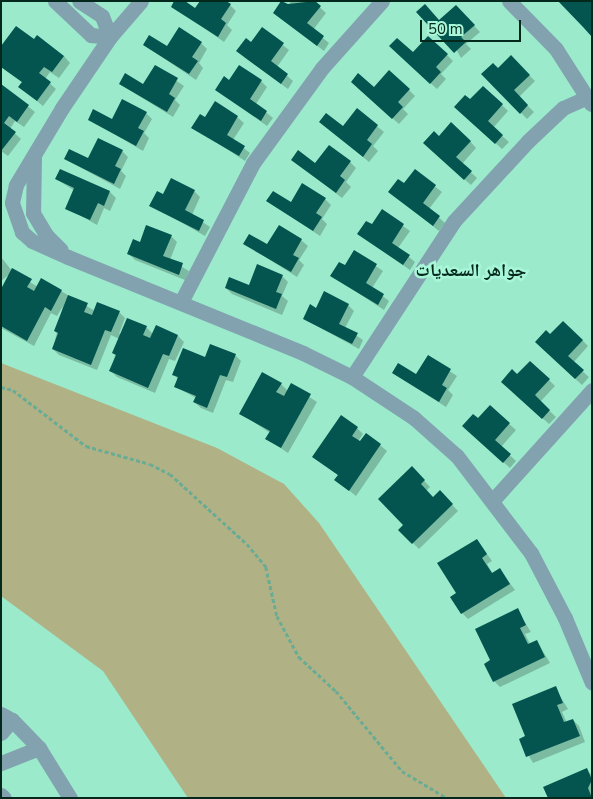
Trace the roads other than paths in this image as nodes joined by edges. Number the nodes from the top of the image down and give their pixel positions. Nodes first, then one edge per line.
1 (55, 1) edge
2 (79, 1) edge
3 (141, 1) edge
4 (382, 1) edge
5 (510, 1) edge
6 (110, 36) junction
7 (590, 101) edge
8 (34, 154) junction
9 (68, 257) junction
10 (181, 302) junction
11 (352, 377) junction
12 (592, 390) edge
13 (492, 500) junction
14 (592, 683) edge
15 (6, 717) edge
16 (1, 733) edge
17 (39, 748) junction
18 (1, 763) edge
19 (1, 795) edge
20 (4, 798) edge
21 (70, 798) edge

1 - 6 street
2 - 6 street
3 - 6 street
4 - 10 street
5 - 7 street
6 - 8 street
7 - 11 street
8 - 9 street
8 - 9 street
9 - 10 street
10 - 11 street
11 - 13 street
12 - 13 street
13 - 14 street
15 - 16 street
15 - 17 street
17 - 18 street
17 - 21 street
19 - 20 street

